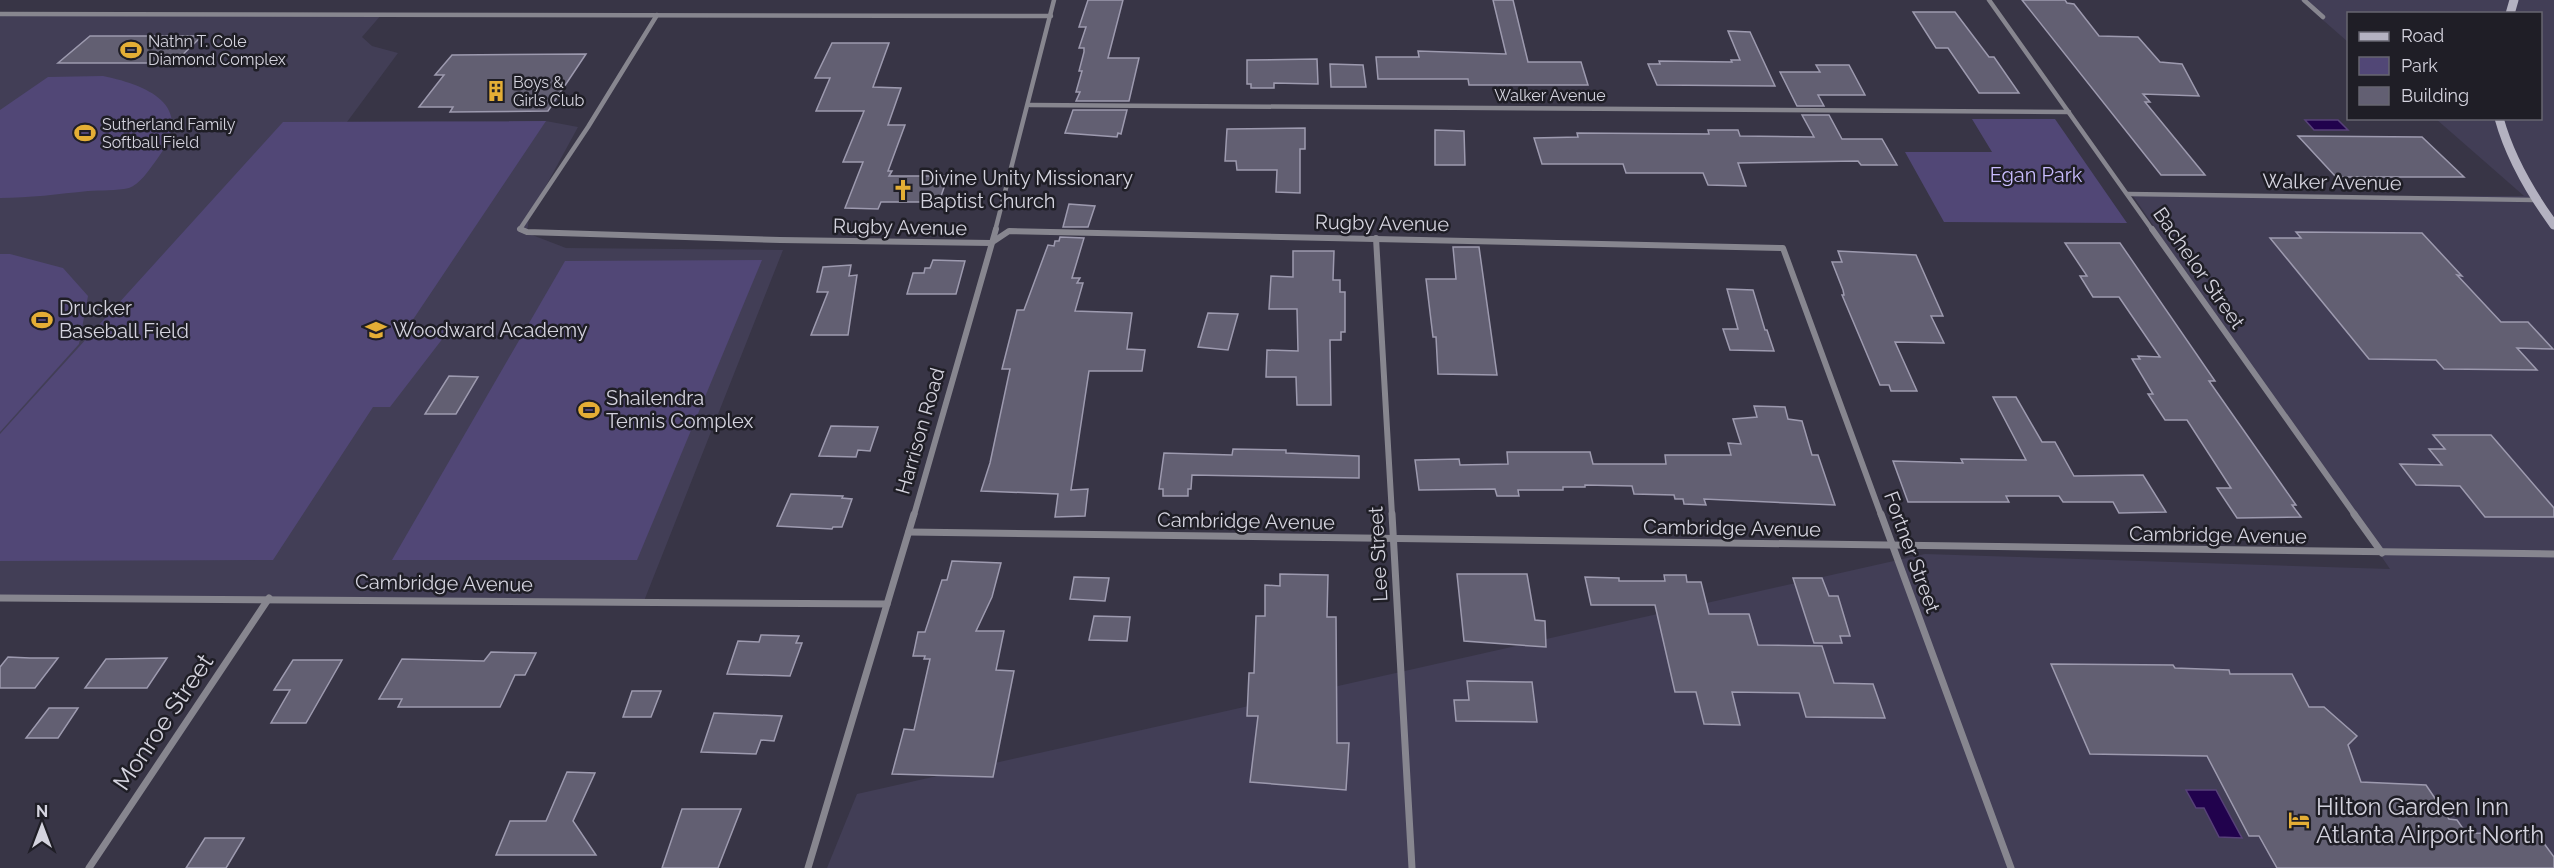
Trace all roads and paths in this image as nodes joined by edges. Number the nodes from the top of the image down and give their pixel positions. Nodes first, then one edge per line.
1 (1054, 0) edge
2 (1989, 0) edge
3 (2304, 0) edge
4 (0, 14) edge
5 (657, 15) junction
6 (1051, 15) junction
7 (2323, 17) dead end
8 (1030, 105) junction
9 (2069, 111) junction
10 (2499, 120) edge
11 (2128, 194) junction
12 (2535, 200) junction
13 (2554, 225) edge
14 (1376, 238) junction
15 (991, 243) junction
16 (1783, 248) joint
17 (909, 532) junction
18 (1394, 540) junction
19 (1892, 547) junction
20 (2382, 553) junction
21 (2554, 554) edge
22 (0, 597) edge
23 (269, 598) junction
24 (887, 604) junction
25 (89, 868) edge
26 (807, 868) edge
27 (1412, 868) edge
28 (2011, 868) edge

1 - 6 street, Harrison Road
2 - 9 street, Bachelor Street
3 - 7 street
4 - 5 street
5 - 6 street
5 - 15 street, Rugby Avenue
6 - 8 street, Harrison Road
8 - 9 street, Walker Avenue
8 - 15 street, Harrison Road
9 - 11 street, Bachelor Street
10 - 12 main road
11 - 12 street, Walker Avenue
11 - 20 street, Bachelor Street
12 - 13 main road
14 - 15 street, Rugby Avenue
14 - 16 street, Rugby Avenue
14 - 18 street, Lee Street
15 - 17 street, Harrison Road
16 - 19 street, Fortner Street
17 - 18 street, Cambridge Avenue
17 - 24 street, Harrison Road
18 - 19 street, Cambridge Avenue
18 - 27 street, Lee Street
19 - 20 street, Cambridge Avenue
19 - 28 street, Fortner Street
20 - 21 street, Cambridge Avenue
22 - 23 street, Cambridge Avenue
23 - 24 street, Cambridge Avenue
23 - 25 street, Monroe Street
24 - 26 street, Harrison Road

